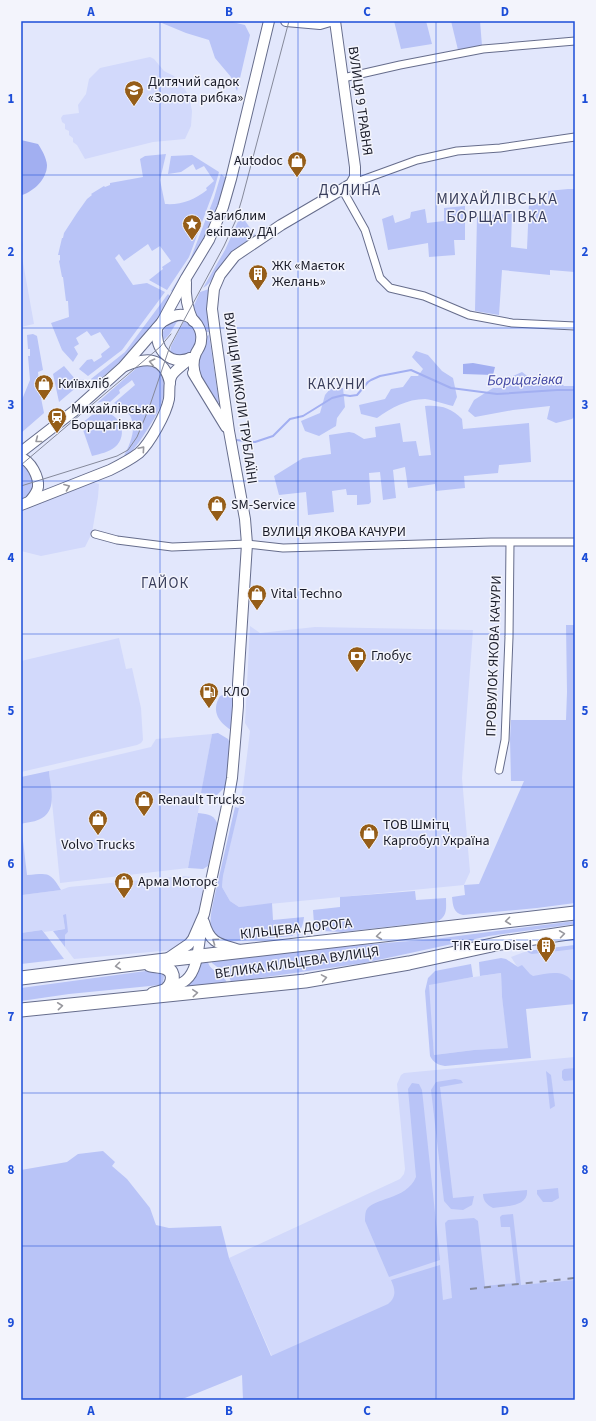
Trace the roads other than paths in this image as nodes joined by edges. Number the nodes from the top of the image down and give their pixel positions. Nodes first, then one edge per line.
1 (269, 21) edge
2 (286, 21) edge
3 (330, 21) edge
4 (335, 21) edge
5 (575, 41) edge
6 (343, 78) junction
7 (575, 137) edge
8 (347, 187) junction
9 (186, 278) junction
10 (193, 321) junction
11 (160, 325) junction
12 (575, 326) edge
13 (187, 359) junction
14 (123, 367) junction
15 (196, 378) junction
16 (170, 383) junction
17 (228, 431) junction
18 (21, 452) edge
19 (21, 458) edge
20 (26, 503) edge
21 (95, 534) dead end
22 (575, 542) edge
23 (510, 543) junction
24 (247, 544) junction
25 (499, 770) dead end
26 (575, 913) edge
27 (204, 918) junction
28 (575, 932) edge
29 (244, 951) junction
30 (196, 956) junction
31 (165, 960) junction
32 (141, 963) junction
33 (24, 977) edge
34 (166, 990) junction
35 (142, 998) junction
36 (21, 1010) edge

1 - 9 main road
2 - 3 main road
4 - 6 main road, ВУЛИЦЯ 9 ТРАВНЯ
5 - 6 street
6 - 8 main road, ВУЛИЦЯ 9 ТРАВНЯ
7 - 8 street, ВУЛИЦЯ МИКОЛИ ТРУБЛАЇНІ
8 - 12 street
8 - 17 main road, ВУЛИЦЯ МИКОЛИ ТРУБЛАЇНІ
9 - 10 main road
9 - 11 main road
10 - 11 main road
10 - 13 main road
11 - 13 main road
11 - 14 main road
13 - 15 main road
13 - 15 main road
13 - 16 main road
16 -> 14 main road
14 -> 18 main road
15 - 17 main road
20 -> 16 main road
17 - 24 main road, ВУЛИЦЯ МИКОЛИ ТРУБЛАЇНІ
19 - 20 main road
21 - 24 street, ВУЛИЦЯ ЯКОВА КАЧУРИ
22 - 23 street, ВУЛИЦЯ ЯКОВА КАЧУРИ
23 - 24 street, ВУЛИЦЯ ЯКОВА КАЧУРИ
23 - 25 street, ПРОВУЛОК ЯКОВА КАЧУРИ
24 - 27 main road, ВУЛИЦЯ МИКОЛИ ТРУБЛАЇНІ
26 -> 29 highway, КІЛЬЦЕВА ДОРОГА
29 -> 27 main road
27 - 30 main road
27 - 31 main road, ВУЛИЦЯ МИКОЛИ ТРУБЛАЇНІ
35 -> 28 highway, ВЕЛИКА КІЛЬЦЕВА ВУЛИЦЯ
29 - 30 highway, КІЛЬЦЕВА ДОРОГА
30 - 31 highway, КІЛЬЦЕВА ДОРОГА
30 - 34 main road
31 - 32 highway, КІЛЬЦЕВА ДОРОГА
32 -> 33 highway, КІЛЬЦЕВА ДОРОГА
32 - 34 highway
34 - 35 highway
36 -> 35 highway, ВЕЛИКА КІЛЬЦЕВА ВУЛИЦЯ

